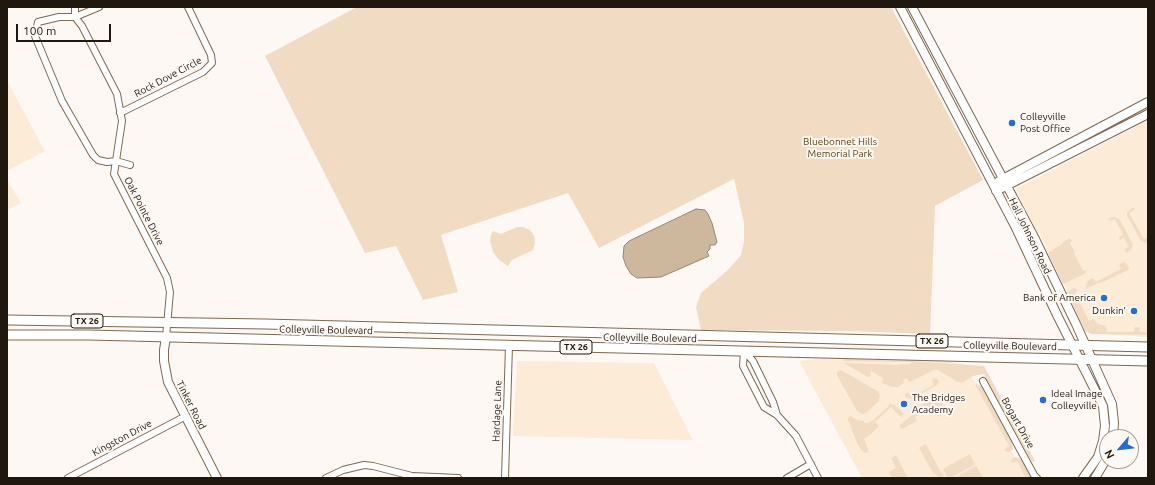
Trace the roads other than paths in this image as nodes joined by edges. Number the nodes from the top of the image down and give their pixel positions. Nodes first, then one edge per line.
1 (75, 7) edge
2 (98, 7) edge
3 (188, 7) edge
4 (900, 7) edge
5 (912, 7) edge
6 (75, 16) junction
7 (1148, 102) edge
8 (120, 113) junction
9 (1148, 114) edge
10 (1092, 131) junction
11 (1096, 141) junction
12 (116, 161) junction
13 (130, 165) dead end
14 (1005, 182) junction
15 (995, 187) junction
16 (1016, 228) junction
17 (1041, 250) junction
18 (7, 320) edge
19 (167, 322) junction
20 (360, 326) junction
21 (7, 335) edge
22 (744, 336) junction
23 (166, 337) junction
24 (362, 342) junction
25 (1071, 344) junction
26 (510, 345) junction
27 (1085, 345) junction
28 (1148, 347) edge
29 (744, 351) junction
30 (1078, 359) junction
31 (1091, 359) junction
32 (1148, 361) edge
33 (983, 381) dead end
34 (764, 385) junction
35 (756, 390) junction
36 (777, 415) junction
37 (186, 416) junction
38 (1105, 426) junction
39 (1108, 429) edge
40 (1113, 429) edge
41 (811, 464) junction
42 (1092, 468) junction
43 (1097, 476) edge
44 (1036, 477) edge
45 (68, 478) edge
46 (217, 478) edge
47 (326, 478) edge
48 (458, 478) edge
49 (505, 478) edge
50 (787, 478) edge
51 (818, 478) edge
52 (1083, 478) edge

1 - 6 street
2 - 6 street
3 - 8 street, Rock Dove Circle
4 - 15 main road, Hall Johnson Road
5 - 14 main road, Hall Johnson Road
6 - 8 street, Oak Pointe Drive
6 - 12 street
7 - 10 main road
8 - 12 street, Oak Pointe Drive
9 - 11 main road
10 - 11 main road
10 - 14 main road
11 - 14 main road
12 - 13 street
12 - 19 street, Oak Pointe Drive
14 - 15 main road
14 - 17 main road, Hall Johnson Road
15 - 16 main road, Hall Johnson Road
16 - 17 main road
16 - 25 main road, Hall Johnson Road
17 - 27 main road, Hall Johnson Road
18 - 19 main road, Colleyville Boulevard / TX 26
19 - 20 main road, Colleyville Boulevard / TX 26
19 - 23 street, Oak Pointe Drive
20 - 22 main road, Colleyville Boulevard / TX 26
20 - 24 main road
21 - 23 main road, Colleyville Boulevard / TX 26
22 - 25 main road, Colleyville Boulevard / TX 26
22 - 29 main road
23 - 24 main road, Colleyville Boulevard / TX 26
23 - 37 main road, Tinker Road
24 - 26 main road, Colleyville Boulevard / TX 26
25 - 27 main road, Colleyville Boulevard / TX 26
25 - 30 main road, Hall Johnson Road
26 - 29 main road, Colleyville Boulevard / TX 26
26 - 49 street, Hardage Lane
27 - 28 main road, Colleyville Boulevard / TX 26
27 - 31 main road, Hall Johnson Road
29 - 30 main road, Colleyville Boulevard / TX 26
29 - 34 street
29 - 35 street
30 - 31 main road, Colleyville Boulevard / TX 26
30 - 38 main road, Hall Johnson Road
31 - 32 main road, Colleyville Boulevard / TX 26
31 - 40 main road, Hall Johnson Road
33 - 44 street, Bogart Drive
34 - 35 street
34 - 36 street
35 - 36 street
36 - 41 street
37 - 45 street, Kingston Drive
37 - 46 main road, Tinker Road
38 - 39 main road
38 - 42 main road, Hall Johnson Road
41 - 50 street
41 - 51 street
42 - 43 main road
42 - 52 main road, Hall Johnson Road
47 - 48 street

